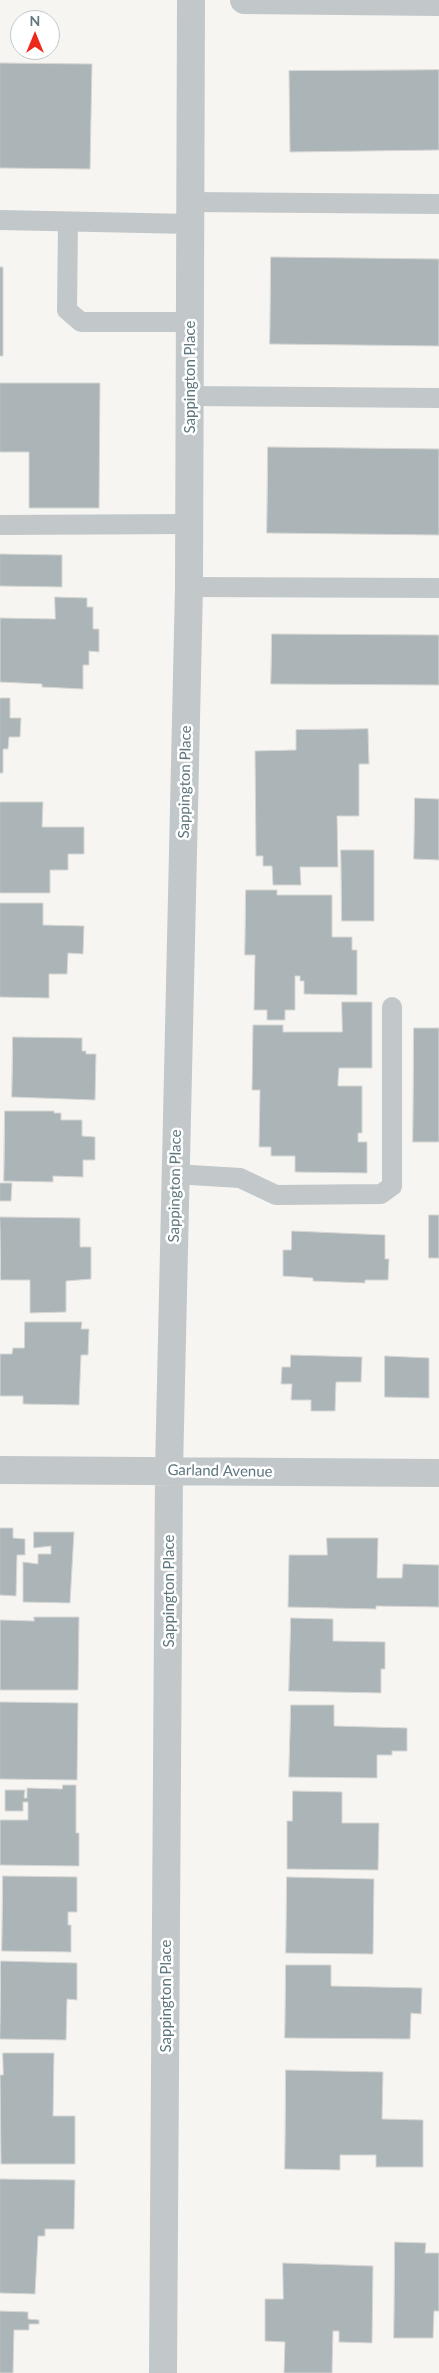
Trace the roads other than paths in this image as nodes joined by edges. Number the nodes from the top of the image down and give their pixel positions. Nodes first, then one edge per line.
1 (191, 0) edge
2 (244, 0) edge
3 (439, 2) edge
4 (439, 204) edge
5 (191, 213) junction
6 (0, 220) edge
7 (68, 222) junction
8 (190, 322) junction
9 (190, 396) junction
10 (439, 398) edge
11 (189, 524) junction
12 (0, 525) edge
13 (189, 587) junction
14 (439, 588) edge
15 (392, 1007) dead end
16 (175, 1174) junction
17 (0, 1470) edge
18 (169, 1470) junction
19 (439, 1473) edge
20 (163, 2373) edge

1 - 5 street, Sappington Place
2 - 3 street
4 - 5 lane
5 - 7 lane
5 - 8 street, Sappington Place
6 - 7 lane
7 - 8 lane
8 - 9 street, Sappington Place
9 - 10 lane
9 - 11 street, Sappington Place
11 - 12 lane
11 - 13 street, Sappington Place
13 - 14 lane
13 - 16 street, Sappington Place
15 - 16 lane
16 - 18 street, Sappington Place
17 - 18 street, Garland Avenue
18 - 19 street, Garland Avenue
18 - 20 street, Sappington Place

